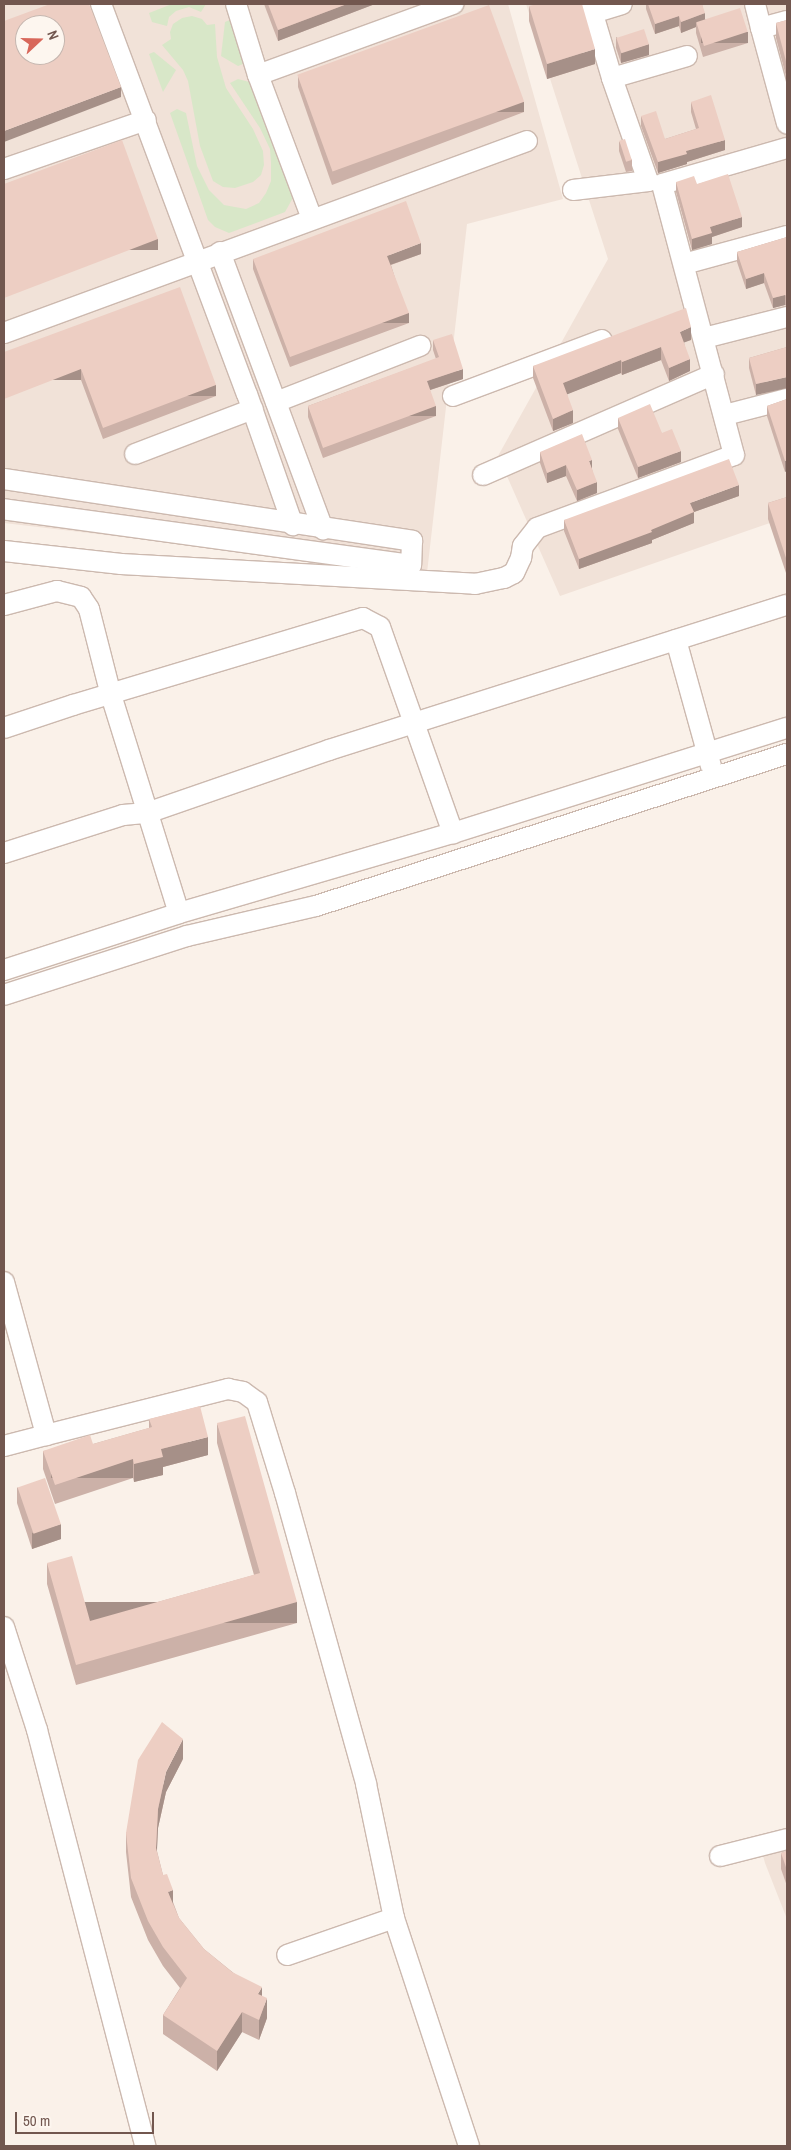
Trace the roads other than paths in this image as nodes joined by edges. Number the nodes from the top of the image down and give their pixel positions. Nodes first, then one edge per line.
1 (101, 4) edge
2 (236, 4) edge
3 (453, 4) edge
4 (622, 4) edge
5 (755, 4) edge
6 (591, 8) edge
7 (787, 21) edge
8 (762, 28) junction
9 (688, 56) dead end
10 (258, 75) junction
11 (612, 78) junction
12 (146, 120) junction
13 (787, 124) edge
14 (527, 141) dead end
15 (787, 148) edge
16 (4, 169) edge
17 (654, 183) junction
18 (573, 190) dead end
19 (312, 219) junction
20 (787, 236) edge
21 (220, 252) junction
22 (197, 260) junction
23 (684, 264) junction
24 (695, 304) junction
25 (676, 312) edge
26 (787, 318) edge
27 (620, 332) edge
28 (4, 333) edge
29 (704, 338) junction
30 (420, 346) dead end
31 (714, 374) junction
32 (453, 396) dead end
33 (787, 399) edge
34 (276, 402) junction
35 (253, 409) junction
36 (724, 415) junction
37 (135, 454) dead end
38 (483, 474) dead end
39 (4, 479) edge
40 (4, 508) edge
41 (293, 524) junction
42 (323, 529) junction
43 (4, 551) edge
44 (4, 605) edge
45 (787, 605) edge
46 (676, 640) junction
47 (111, 695) junction
48 (413, 723) junction
49 (4, 728) edge
50 (787, 728) edge
51 (708, 753) junction
52 (787, 754) edge
53 (714, 778) junction
54 (147, 814) junction
55 (453, 833) junction
56 (403, 848) junction
57 (4, 853) edge
58 (412, 875) junction
59 (179, 913) junction
60 (4, 970) edge
61 (4, 995) edge
62 (4, 1282) edge
63 (46, 1435) junction
64 (4, 1446) edge
65 (4, 1627) edge
66 (787, 1840) edge
67 (720, 1856) dead end
68 (394, 1918) junction
69 (287, 1955) dead end
70 (145, 2146) edge
71 (469, 2146) edge

1 - 12 street
2 - 10 street
3 - 10 street
4 - 6 street
5 - 8 street
6 - 11 street
7 - 8 street
8 - 13 street
9 - 11 street
10 - 19 street
11 - 17 street
12 - 16 street
12 - 22 street
14 - 19 street
15 - 17 street
17 - 18 street
17 - 23 street
19 - 21 street
20 - 23 street
21 - 22 street
21 - 34 street
22 - 28 street
22 - 35 street
23 - 24 street
24 - 25 street
24 - 29 street
26 - 29 street
27 - 32 street
29 - 31 street
30 - 34 street
31 - 36 street
31 - 38 street
33 - 36 street
34 - 42 street
35 - 37 street
35 - 41 street
36 - 43 street
39 - 41 street
40 - 42 street
41 - 42 street
44 - 47 street
45 - 46 street
46 - 48 street
46 - 51 street
47 - 48 street
47 - 49 street
47 - 54 street
48 - 54 street
48 - 55 street
50 - 51 street
51 - 53 street
51 - 55 street
52 - 53 street
53 - 58 street
54 - 57 street
54 - 59 street
55 - 56 street
56 - 58 street
56 - 59 street
58 - 61 street
59 - 60 street
62 - 63 street
63 - 64 street
63 - 68 street
65 - 70 street
66 - 67 street
68 - 69 street
68 - 71 street

